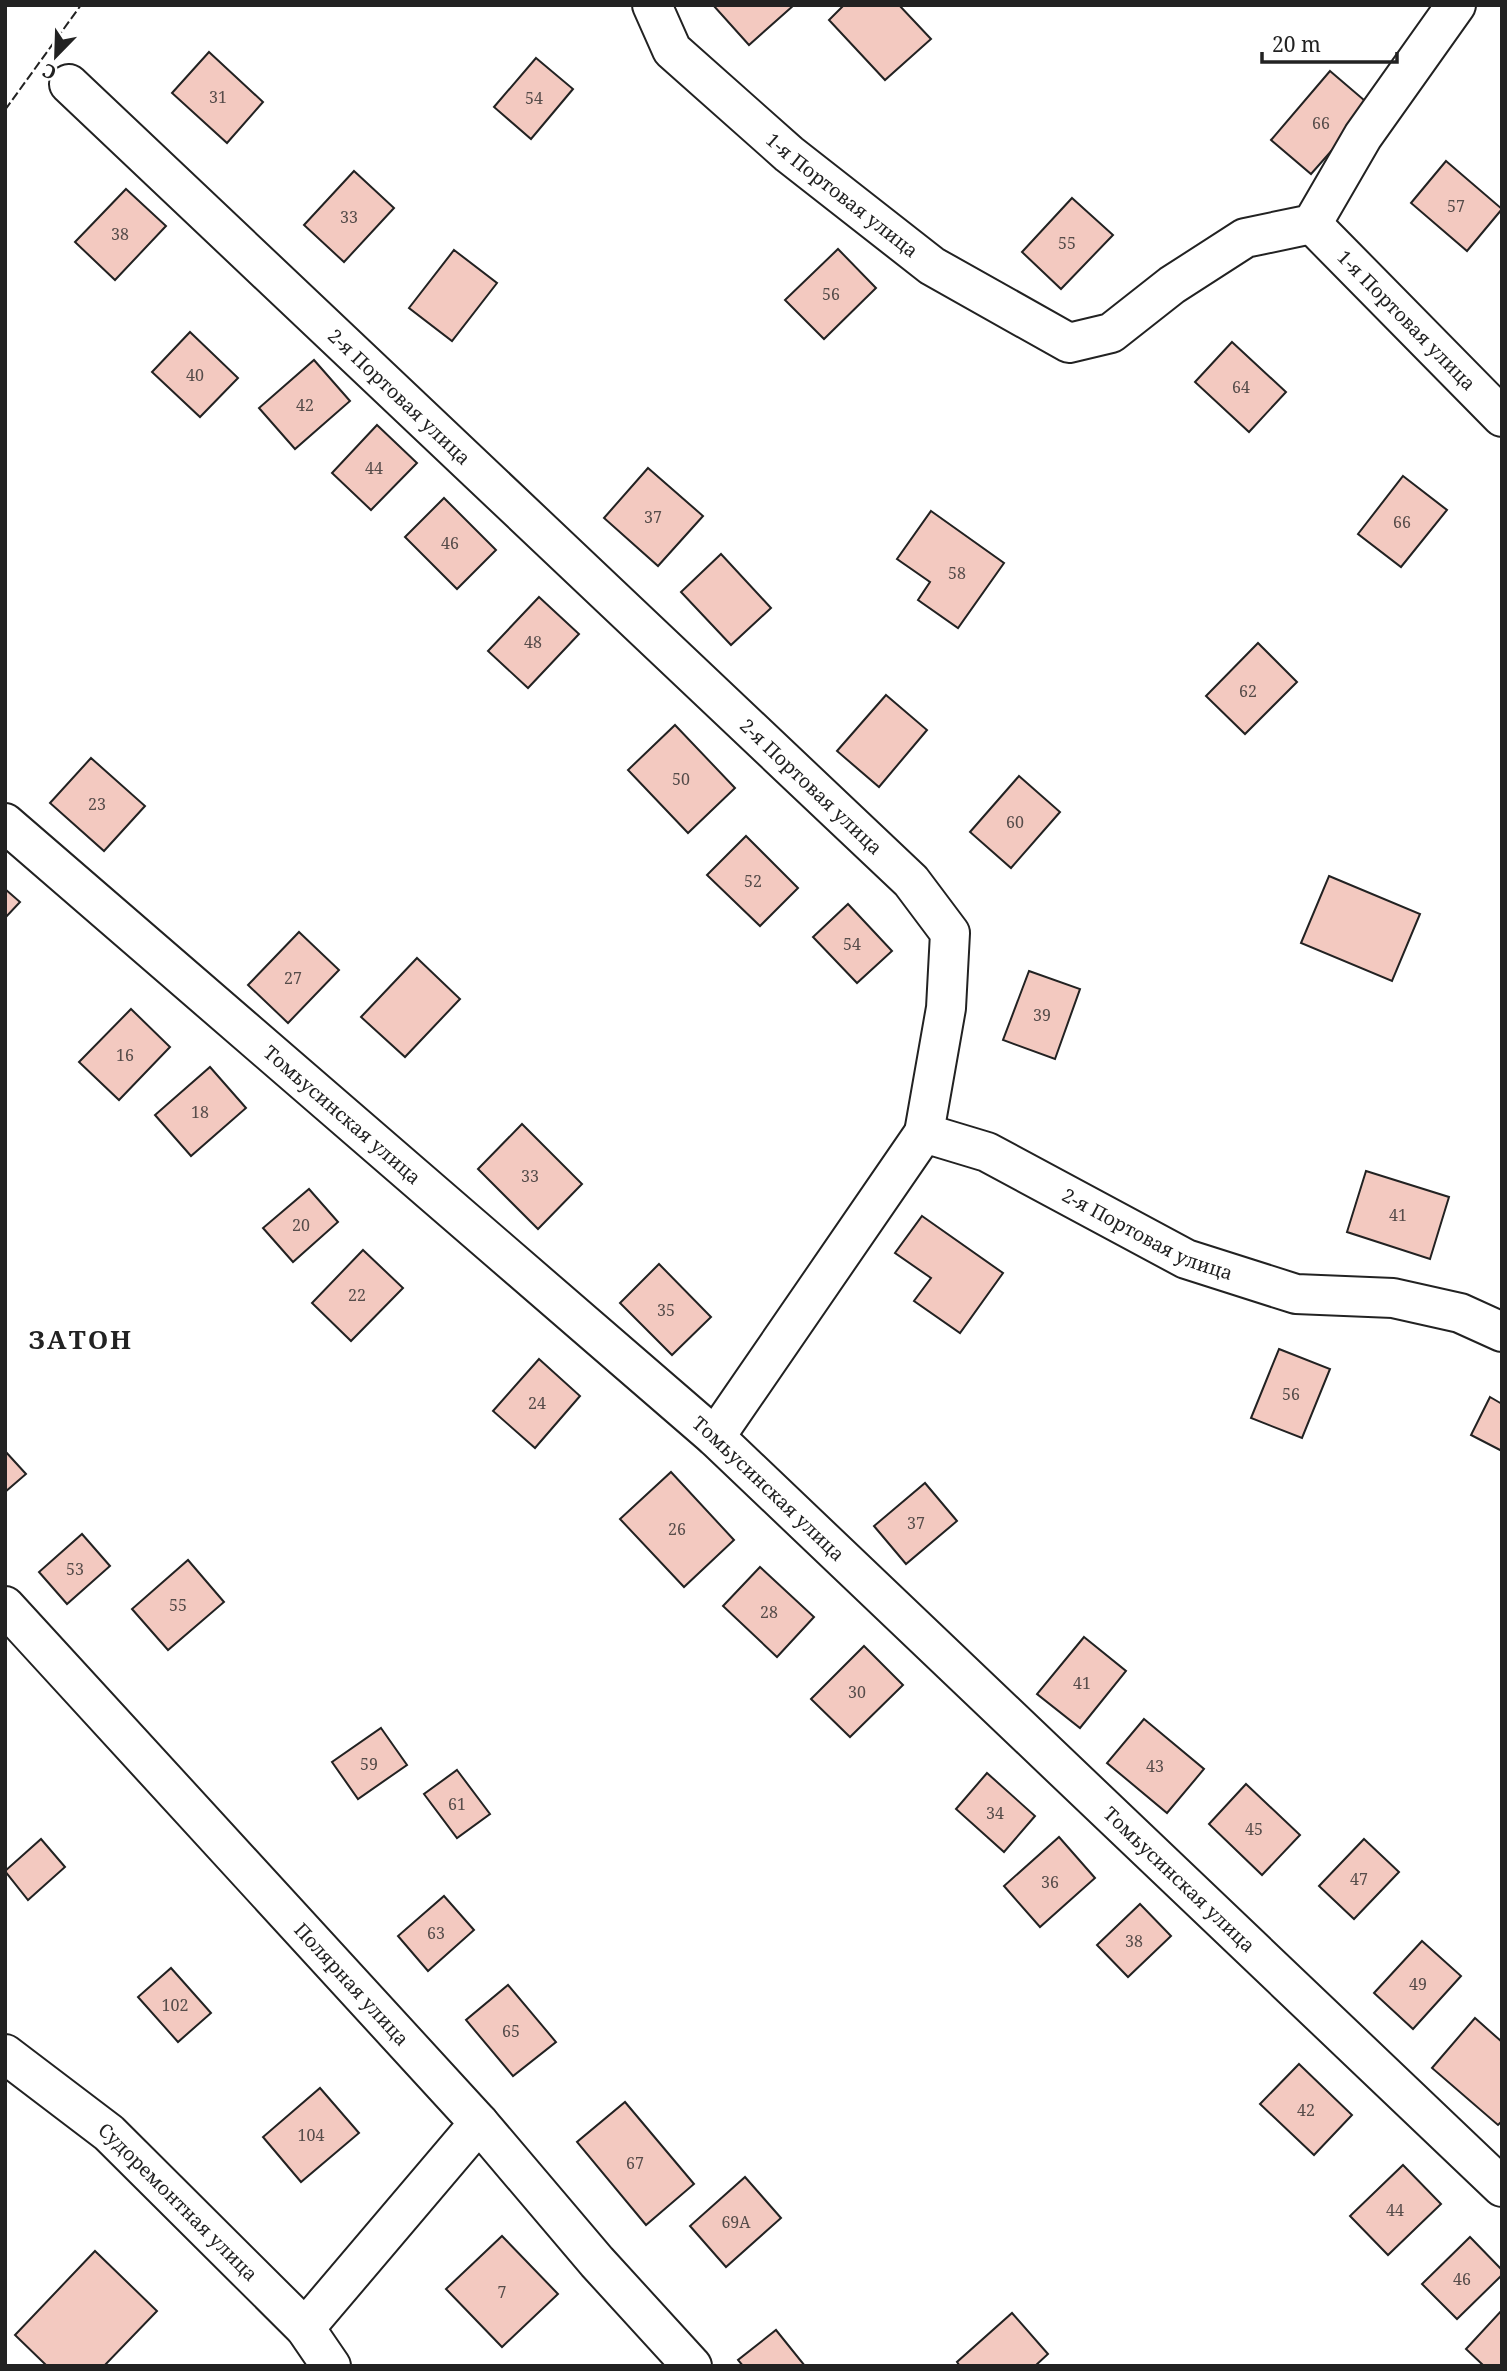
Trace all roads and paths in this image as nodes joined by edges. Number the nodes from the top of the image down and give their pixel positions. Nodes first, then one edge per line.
1 (652, 5) edge
2 (1456, 5) edge
3 (69, 84) dead end
4 (1312, 224) junction
5 (1502, 417) edge
6 (5, 823) edge
7 (924, 1133) junction
8 (1502, 1332) edge
9 (715, 1437) junction
10 (5, 1606) edge
11 (5, 2054) edge
12 (479, 2123) junction
13 (1502, 2187) edge
14 (305, 2328) junction
15 (331, 2366) edge
16 (692, 2366) edge

1 - 4 street, 1-я Портовая улица
2 - 4 street
3 - 7 street, 2-я Портовая улица
4 - 5 street, 1-я Портовая улица
6 - 9 street, Томьусинская улица
7 - 8 street, 2-я Портовая улица
7 - 9 street
9 - 13 street, Томьусинская улица
10 - 12 street, Полярная улица
11 - 14 street, Судоремонтная улица
12 - 14 street
12 - 16 street, Полярная улица
14 - 15 street, Судоремонтная улица

